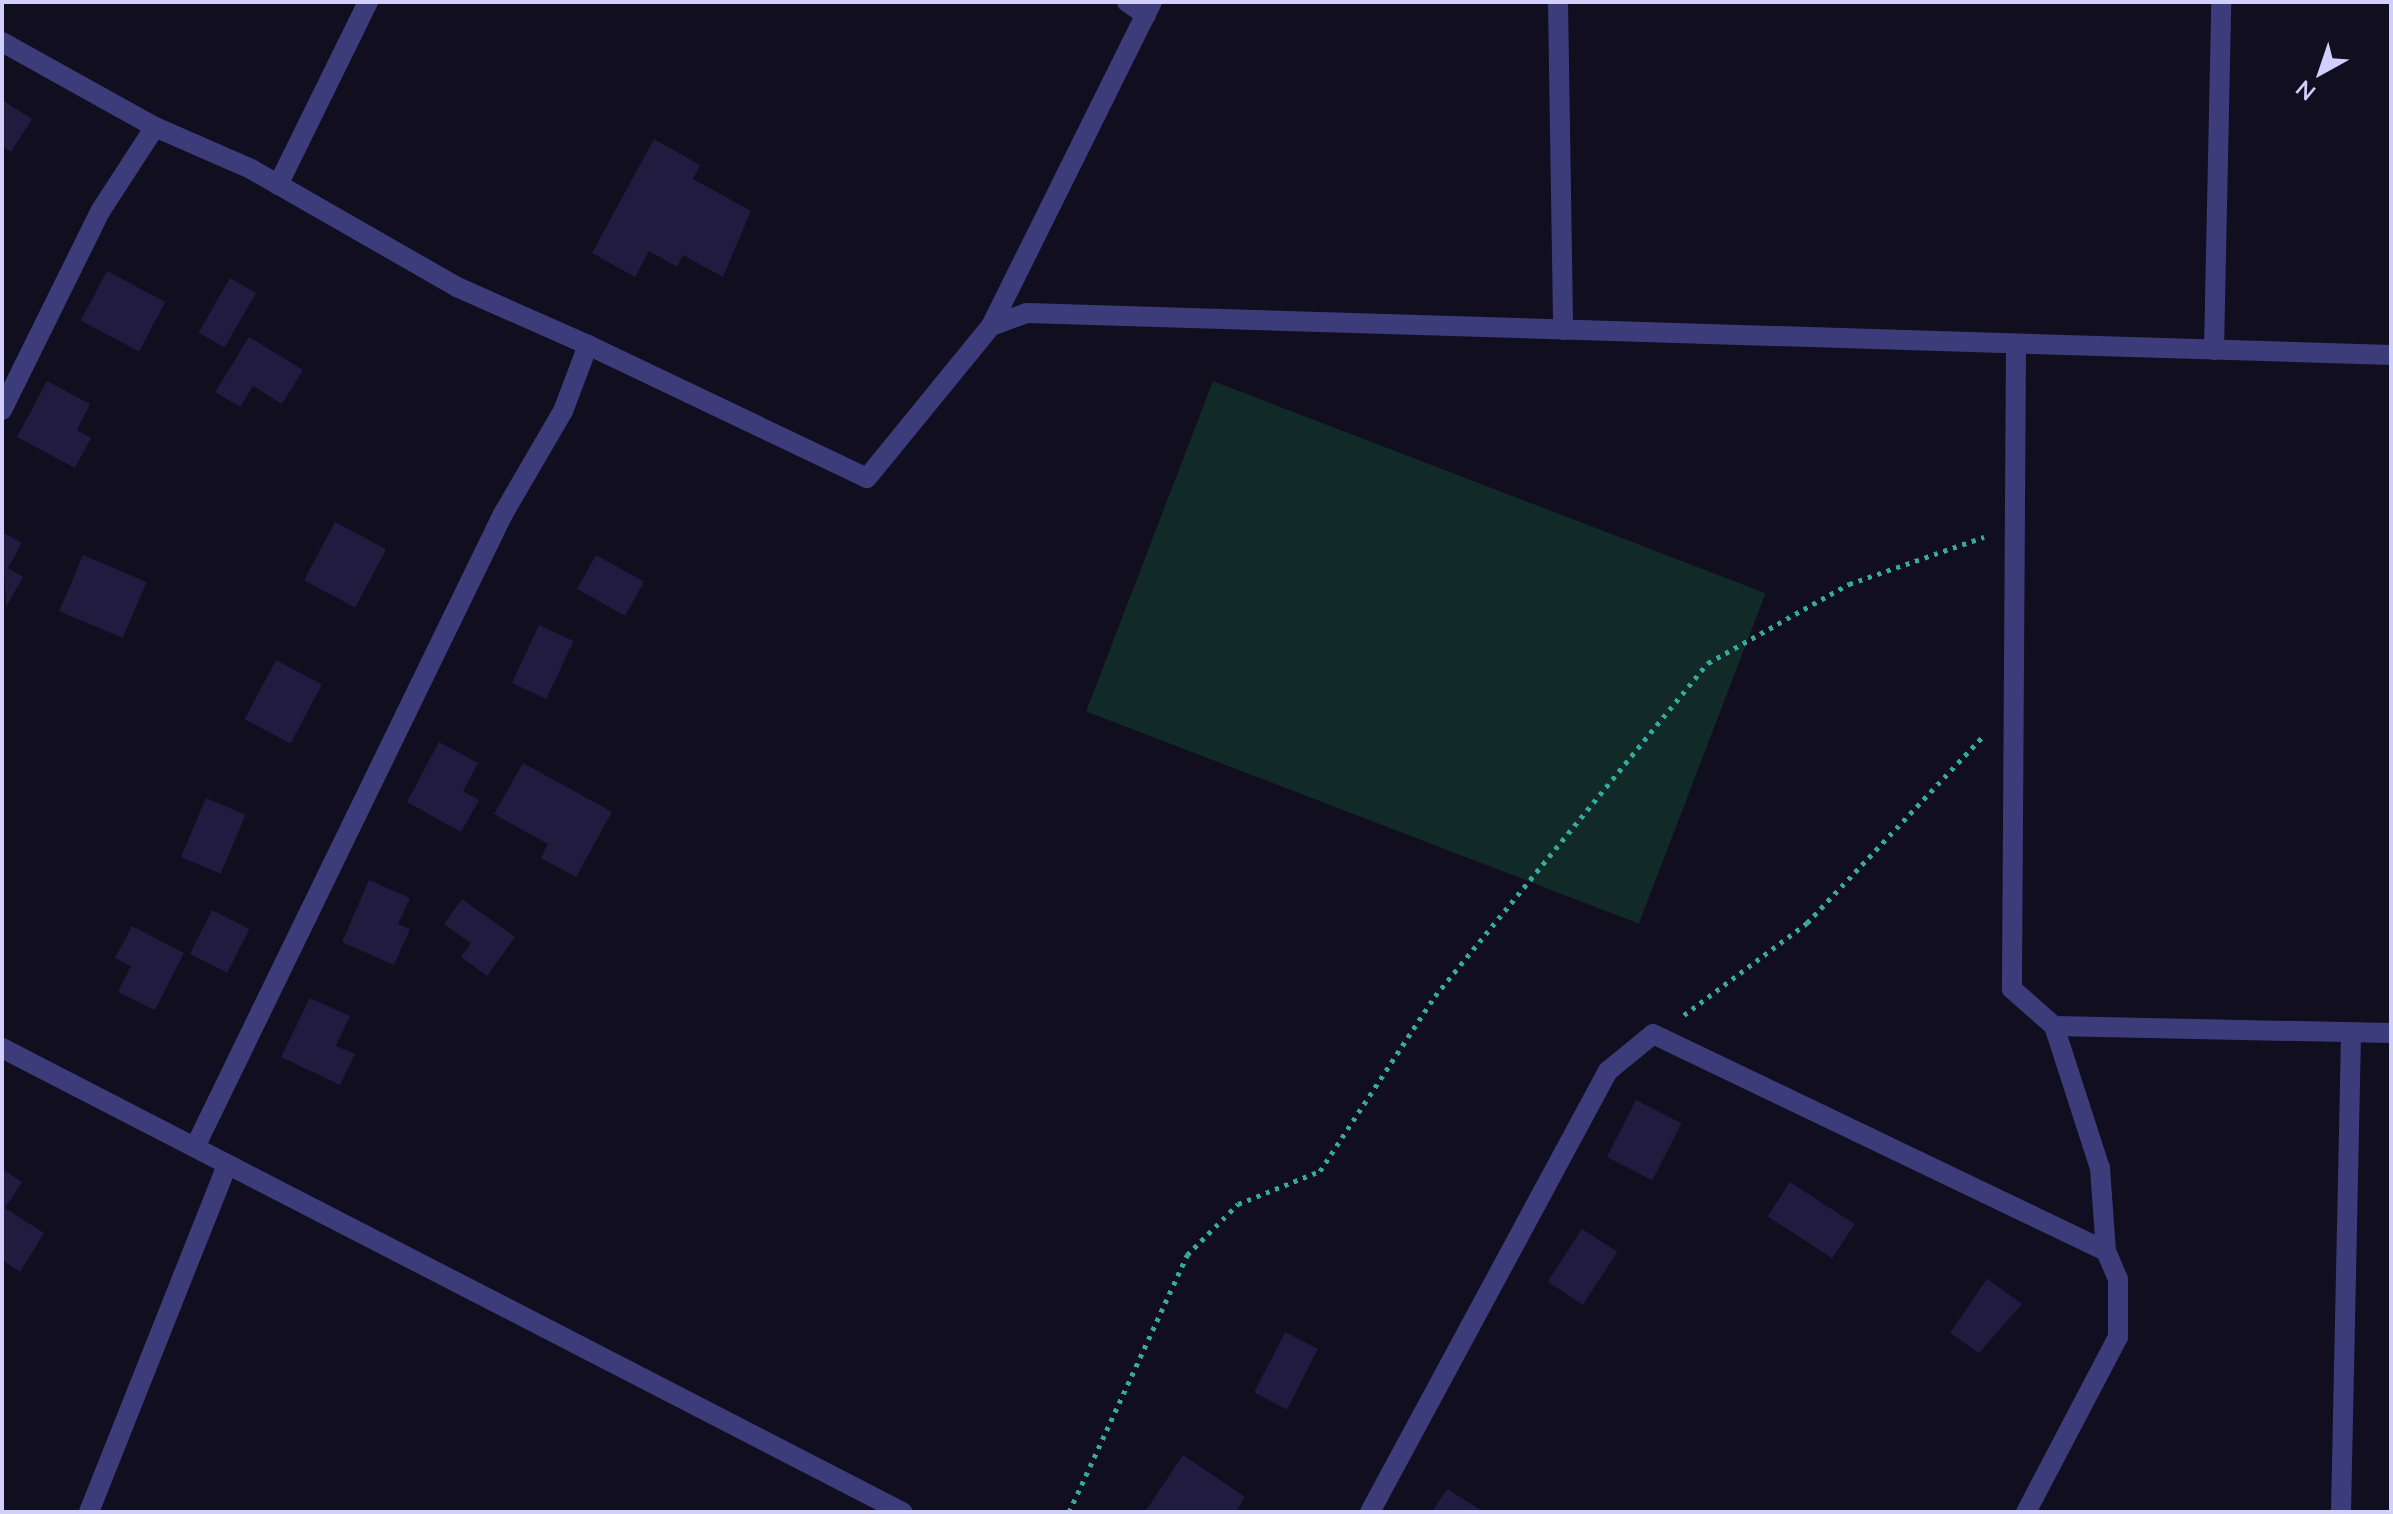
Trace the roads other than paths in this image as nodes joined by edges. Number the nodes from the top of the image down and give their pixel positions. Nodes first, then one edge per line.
1 (368, 2) edge
2 (1127, 2) edge
3 (1558, 2) edge
4 (2221, 2) edge
5 (1149, 8) edge
6 (2, 42) edge
7 (155, 127) junction
8 (278, 185) junction
9 (991, 326) junction
10 (1563, 330) junction
11 (2016, 344) junction
12 (588, 345) junction
13 (2214, 350) junction
14 (2391, 355) edge
15 (2, 410) edge
16 (2054, 1026) junction
17 (2351, 1032) junction
18 (2391, 1033) edge
19 (2, 1048) edge
20 (195, 1147) junction
21 (227, 1165) junction
22 (2106, 1251) junction
23 (89, 1512) edge
24 (902, 1512) edge
25 (1370, 1512) edge
26 (2026, 1512) edge
27 (2341, 1512) edge

1 - 8 street
2 - 5 street
3 - 10 street
4 - 13 street
5 - 9 street
6 - 7 street
7 - 8 street
7 - 15 street
8 - 12 street
9 - 10 street
9 - 12 street
10 - 11 street
11 - 13 street
11 - 16 street
12 - 20 street
13 - 14 street
16 - 17 street
16 - 22 street
17 - 18 street
17 - 27 street
19 - 20 street
20 - 21 street
21 - 23 street
21 - 24 street
22 - 25 street
22 - 26 street

